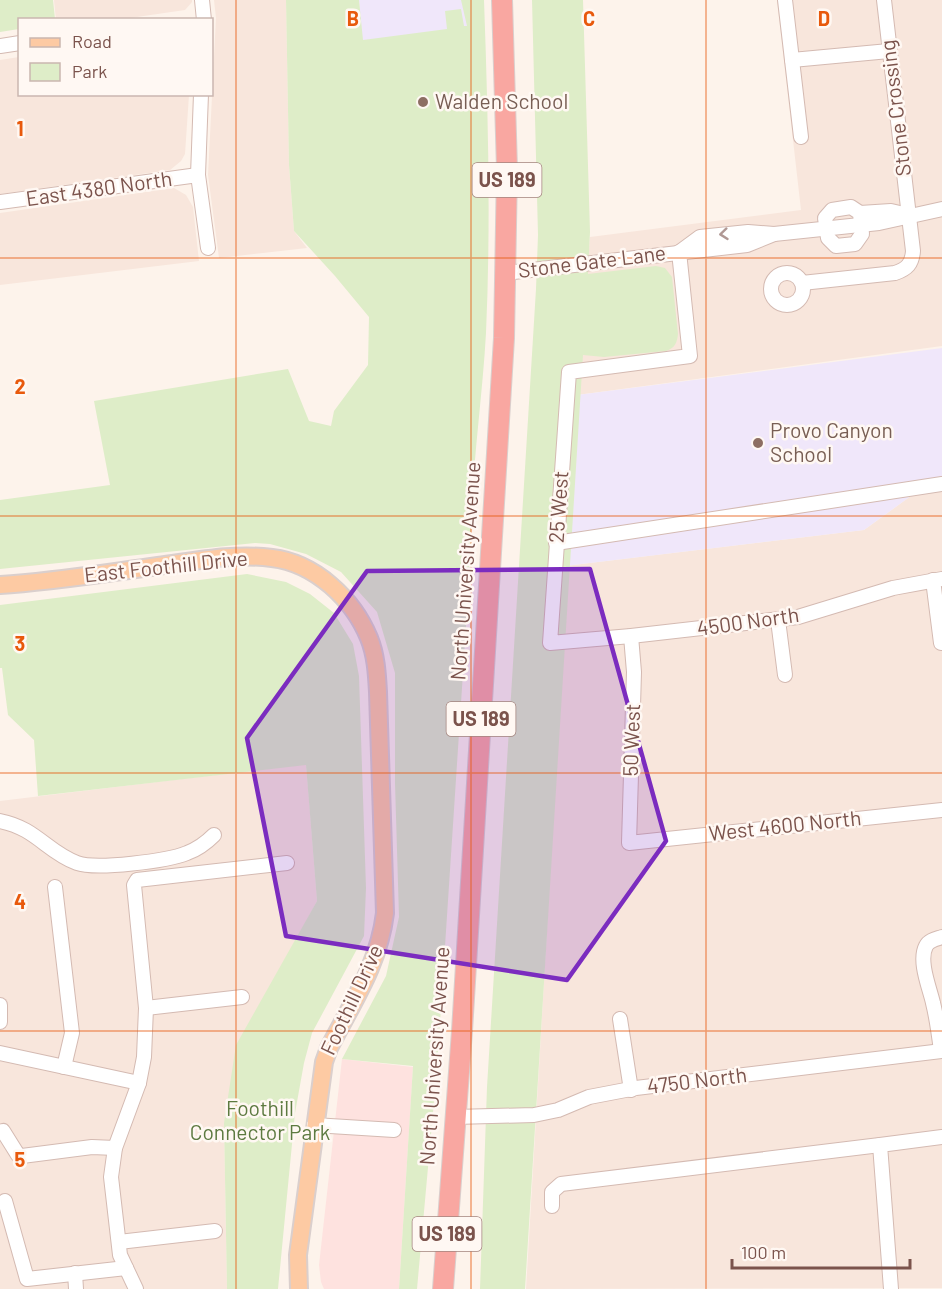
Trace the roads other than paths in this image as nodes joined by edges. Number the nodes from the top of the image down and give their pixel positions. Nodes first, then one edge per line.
1 (202, 0) edge
2 (502, 0) edge
3 (785, 0) edge
4 (884, 0) edge
5 (200, 18) edge
6 (18, 43) edge
7 (0, 46) edge
8 (890, 51) junction
9 (792, 60) junction
10 (201, 96) edge
11 (801, 137) dead end
12 (198, 175) junction
13 (0, 202) edge
14 (942, 210) edge
15 (909, 215) junction
16 (860, 219) junction
17 (826, 228) junction
18 (208, 248) dead end
19 (679, 252) junction
20 (506, 273) junction
21 (802, 283) dead end
22 (942, 484) edge
23 (556, 543) junction
24 (937, 580) edge
25 (327, 582) joint
26 (0, 585) edge
27 (778, 620) junction
28 (631, 636) junction
29 (550, 643) joint
30 (940, 643) dead end
31 (785, 675) dead end
32 (942, 810) edge
33 (0, 821) edge
34 (214, 835) dead end
35 (629, 843) joint
36 (287, 863) dead end
37 (55, 887) dead end
38 (942, 937) edge
39 (242, 997) dead end
40 (0, 1005) edge
41 (146, 1008) junction
42 (620, 1019) dead end
43 (0, 1022) edge
44 (942, 1051) edge
45 (0, 1053) edge
46 (64, 1067) junction
47 (139, 1083) junction
48 (630, 1090) junction
49 (454, 1117) junction
50 (314, 1125) junction
51 (394, 1130) dead end
52 (0, 1132) edge
53 (942, 1137) edge
54 (880, 1145) junction
55 (115, 1148) junction
56 (5, 1201) dead end
57 (552, 1206) dead end
58 (214, 1231) dead end
59 (119, 1242) junction
60 (126, 1268) junction
61 (75, 1274) junction
62 (44, 1283) edge
63 (76, 1289) edge
64 (136, 1289) edge
65 (299, 1289) edge
66 (443, 1289) edge
67 (891, 1289) edge

1 - 5 street
2 - 20 highway, North University Avenue / US 189
3 - 9 street
4 - 8 street, Stone Crossing
6 - 7 street
8 - 9 street
8 - 15 street, Stone Crossing
9 - 11 street
10 - 12 street
12 - 13 street, East 4380 North
12 - 18 street
14 - 15 street
15 - 16 street
15 - 21 street, Stone Crossing
16 - 17 street
16 - 17 street
17 - 19 street, Stone Gate Lane
19 - 20 street, Stone Gate Lane
19 - 23 street, 25 West
20 - 49 highway, North University Avenue / US 189
22 - 23 street
23 - 29 street, 25 West
24 - 27 street, 4500 North
24 - 30 street
25 - 26 main road, East Foothill Drive
25 - 50 main road, Foothill Drive
27 - 28 street, 4500 North
27 - 31 street
28 - 29 street, 4500 North
28 - 35 street, 50 West
32 - 35 street, West 4600 North
33 - 34 street
36 - 41 street
37 - 46 street
38 - 44 street
39 - 41 street
40 - 43 street
41 - 47 street
42 - 48 street
44 - 48 street, 4750 North
45 - 46 street
46 - 47 street
47 - 55 street
48 - 49 street, 4750 North
49 - 66 highway, North University Avenue / US 189
50 - 51 street
50 - 65 main road, Foothill Drive
52 - 55 street
53 - 54 street
54 - 57 street
54 - 67 street
55 - 59 street
56 - 62 street
58 - 59 street
59 - 60 street
60 - 61 street
60 - 64 street
61 - 62 street
61 - 63 street

